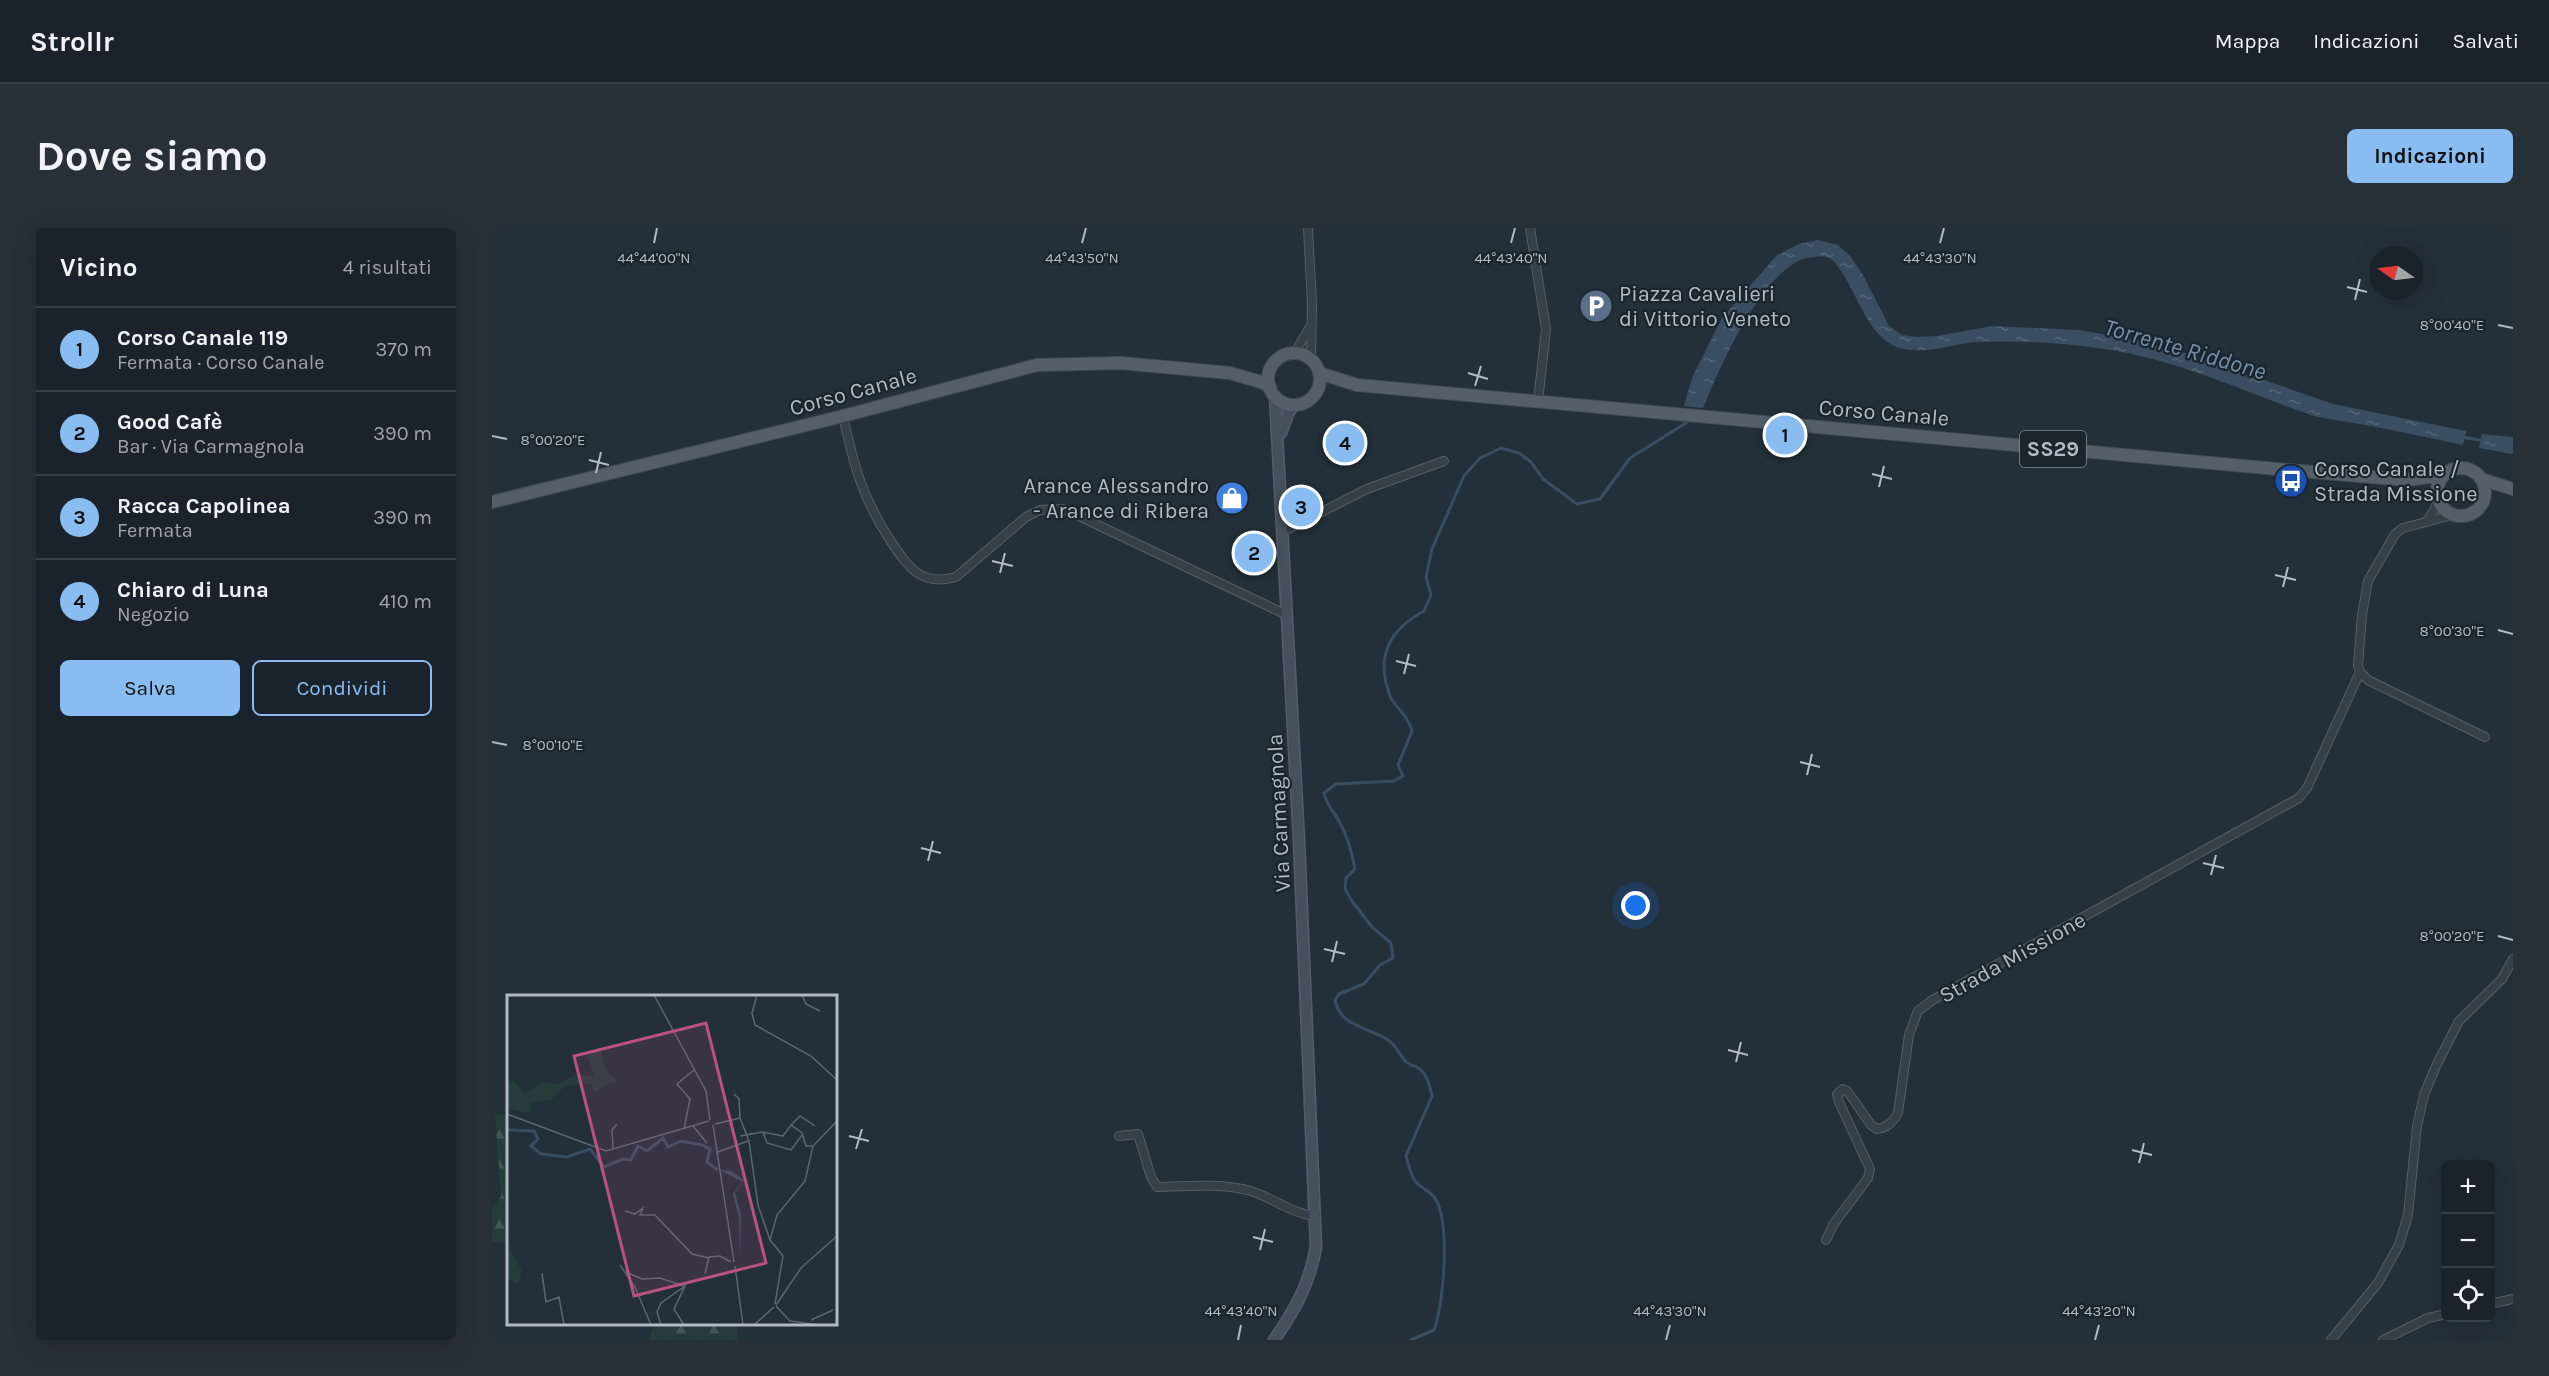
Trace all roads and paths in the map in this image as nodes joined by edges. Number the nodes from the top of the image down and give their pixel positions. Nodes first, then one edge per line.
1 (1308, 228) edge
2 (1530, 228) edge
3 (1312, 323) junction
4 (1294, 354) junction
5 (1311, 360) junction
6 (1273, 365) junction
7 (1230, 373) junction
8 (1319, 373) junction
9 (1357, 385) junction
10 (1317, 391) junction
11 (1272, 392) junction
12 (1539, 402) junction
13 (1294, 405) junction
14 (843, 416) junction
15 (1279, 442) junction
16 (1444, 460) dead end
17 (2443, 475) junction
18 (2481, 479) junction
19 (2407, 480) junction
20 (2513, 490) edge
21 (2437, 497) junction
22 (2484, 500) junction
23 (492, 502) edge
24 (2452, 515) junction
25 (2425, 524) junction
26 (1282, 532) junction
27 (1287, 615) junction
28 (2360, 672) junction
29 (2485, 737) dead end
30 (2513, 959) edge
31 (1119, 1136) dead end
32 (1316, 1216) junction
33 (1826, 1240) dead end
34 (2513, 1299) edge
35 (2495, 1303) edge
36 (2441, 1315) edge
37 (1274, 1340) edge
38 (2331, 1340) edge
39 (2383, 1340) edge

1 - 3 street
2 - 12 street
3 - 4 street
3 - 5 street
4 - 5 main road
4 - 6 main road, Corso Canale
5 - 8 main road
6 - 7 main road, Corso Canale
6 - 11 main road
7 - 11 main road, Corso Canale
7 - 14 main road, Corso Canale
8 - 9 main road, Corso Canale / SS29
8 - 10 main road
9 - 10 main road, Corso Canale
9 - 12 main road, Corso Canale / SS29
10 - 13 main road, Corso Canale
11 - 13 main road, Corso Canale
11 - 15 main road, Via Carmagnola
12 - 19 main road, Corso Canale / SS29
13 - 15 main road, Via Carmagnola
14 - 23 main road, Corso Canale
14 - 27 street
15 - 26 main road, Via Carmagnola
16 - 26 street
17 - 18 main road, Corso Canale
17 - 19 main road, Corso Canale / SS29
17 - 21 main road
18 - 20 main road, Corso Canale
18 - 22 main road
19 - 21 main road, Corso Canale / SS29
20 - 22 main road, Corso Canale
21 - 24 main road, Corso Canale
21 - 25 street
22 - 24 main road, Corso Canale
24 - 25 street, Strada Missione
25 - 28 street, Strada Missione
26 - 27 main road, Via Carmagnola
27 - 32 main road, Via Carmagnola
28 - 29 street
28 - 33 street, Strada Missione
30 - 38 street
31 - 32 street
32 - 37 main road, Via Carmagnola
34 - 35 street
36 - 39 street

